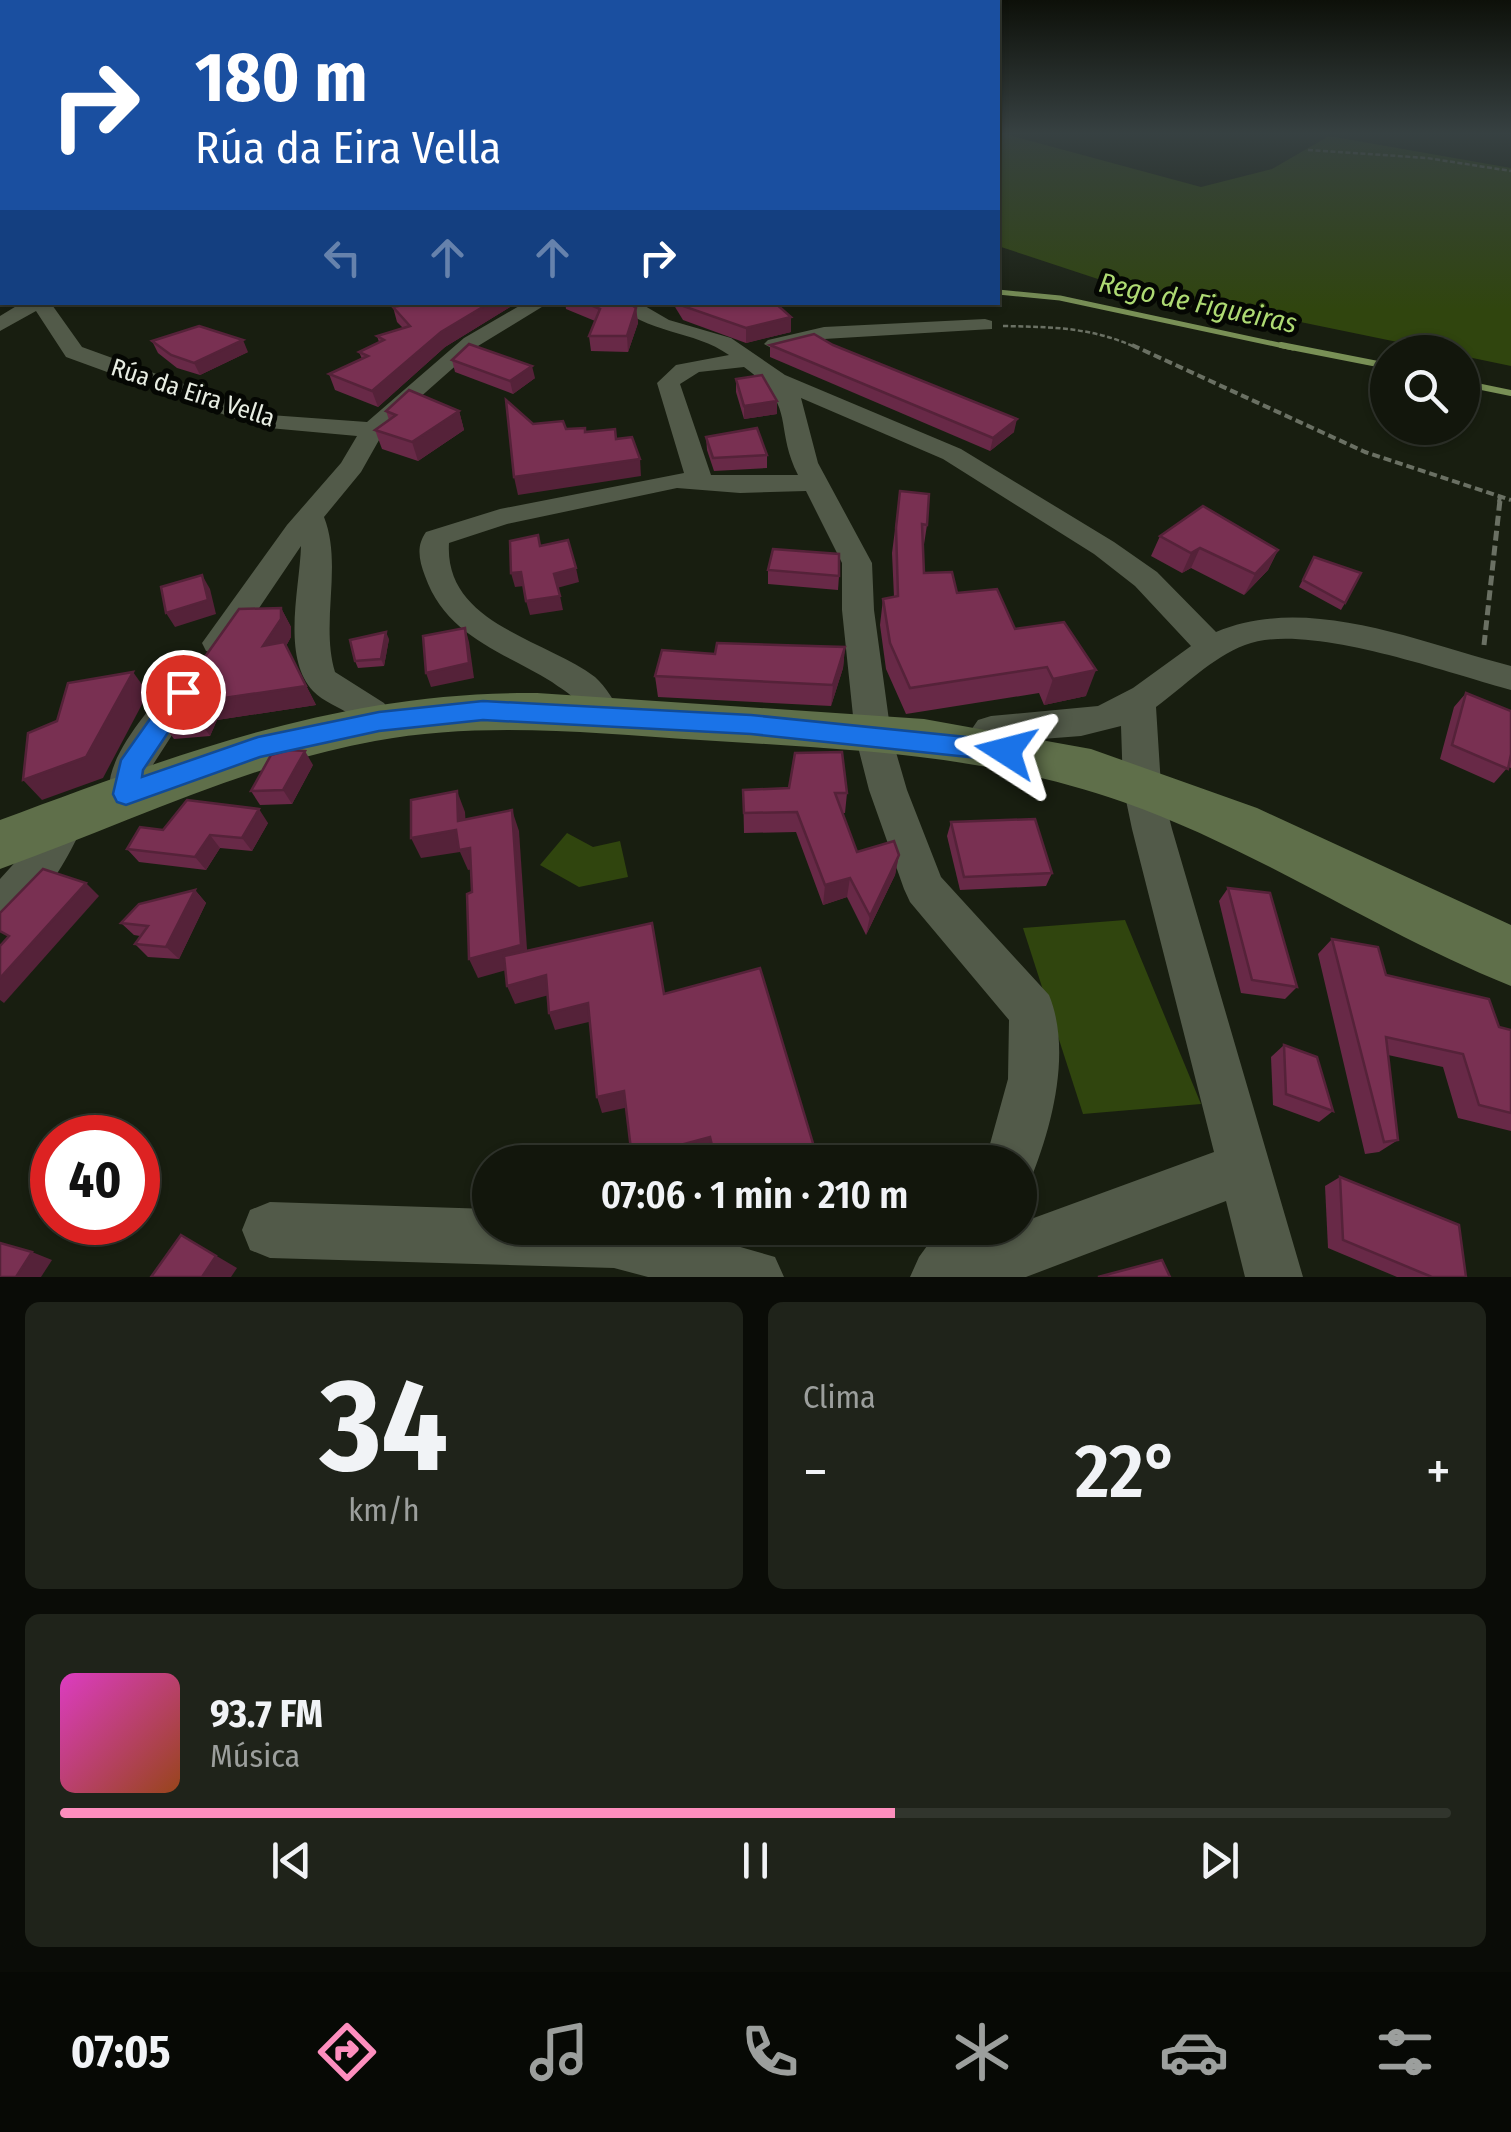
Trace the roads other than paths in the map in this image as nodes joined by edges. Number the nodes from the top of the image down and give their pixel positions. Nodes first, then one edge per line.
1 (33, 305) edge
2 (40, 305) edge
3 (536, 305) edge
4 (628, 305) edge
5 (0, 325) edge
6 (984, 325) road end
7 (747, 356) junction
8 (777, 380) junction
9 (373, 430) junction
10 (700, 479) junction
11 (814, 483) junction
12 (310, 518) junction
13 (1212, 648) junction
14 (1500, 675) edge
15 (1138, 703) junction
16 (604, 715) junction
17 (379, 721) junction
18 (873, 734) junction
19 (978, 746) junction
20 (1142, 786) junction
21 (126, 794) junction
22 (66, 819) junction
23 (0, 845) edge
24 (0, 910) edge
25 (1511, 956) edge
26 (1015, 1145) edge
27 (1242, 1168) junction
28 (270, 1230) dead end
29 (962, 1245) edge
30 (755, 1277) edge
31 (939, 1277) edge
32 (951, 1277) edge
33 (1274, 1277) edge

1 - 5 street
2 - 9 street, Rúa da Eira Vella
3 - 9 street
4 - 7 street
6 - 7 street
7 - 8 street
7 - 10 street
8 - 11 street
8 - 13 street
9 - 12 street
10 - 11 street
10 - 16 street
11 - 18 street
12 - 17 street
12 - 21 street
13 - 14 street
13 - 15 street
15 - 19 street
15 - 20 street
16 - 17 street
16 - 18 street
17 - 21 street
18 - 19 street
18 - 26 street
19 - 20 street
20 - 25 street
20 - 27 street
21 - 22 street
22 - 23 street
22 - 24 street
27 - 32 street
27 - 33 street
28 - 30 street
29 - 31 street

